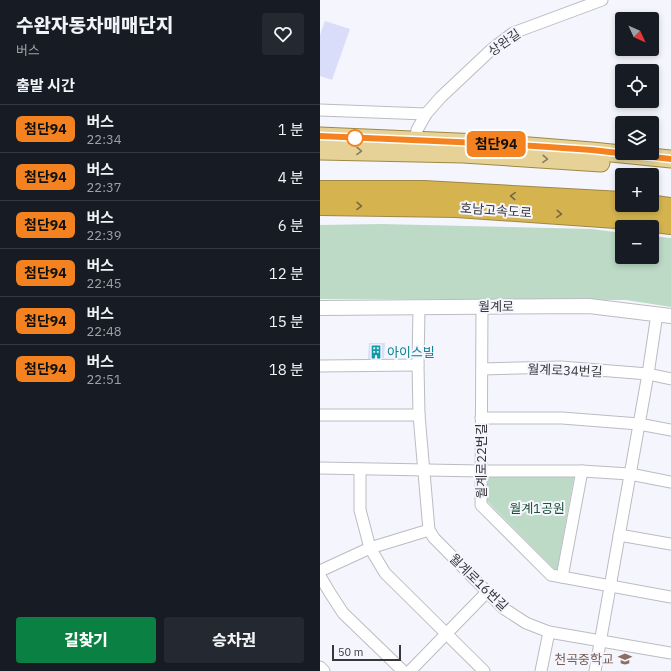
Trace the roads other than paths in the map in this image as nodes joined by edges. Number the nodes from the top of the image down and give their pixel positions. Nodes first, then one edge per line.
1 (602, 0) edge
2 (320, 110) edge
3 (426, 114) junction
4 (320, 136) edge
5 (415, 141) junction
6 (320, 151) edge
7 (671, 159) edge
8 (671, 171) edge
9 (320, 191) edge
10 (615, 202) edge
11 (320, 205) edge
12 (659, 206) edge
13 (671, 208) edge
14 (671, 224) edge
15 (482, 306) junction
16 (320, 308) edge
17 (419, 308) junction
18 (656, 314) junction
19 (671, 316) edge
20 (418, 365) junction
21 (320, 366) edge
22 (482, 369) junction
23 (648, 374) junction
24 (671, 379) edge
25 (320, 415) edge
26 (419, 415) junction
27 (481, 418) junction
28 (639, 424) junction
29 (671, 430) edge
30 (320, 468) edge
31 (360, 469) junction
32 (424, 470) junction
33 (481, 471) junction
34 (582, 471) junction
35 (630, 474) junction
36 (671, 482) edge
37 (429, 530) junction
38 (619, 535) junction
39 (671, 544) edge
40 (370, 548) junction
41 (320, 571) edge
42 (320, 576) edge
43 (562, 577) junction
44 (610, 586) junction
45 (487, 592) junction
46 (671, 597) edge
47 (549, 632) junction
48 (446, 634) junction
49 (601, 640) junction
50 (671, 653) edge
51 (320, 667) edge
52 (324, 671) edge
53 (403, 671) edge
54 (410, 671) edge
55 (484, 671) edge
56 (541, 671) edge
57 (595, 671) edge

1 - 3 street, 상완길
2 - 3 street
3 - 5 street, 상완길
4 - 5 main road
5 - 7 main road
6 -> 8 main road
10 -> 9 highway, 호남고속도로
11 -> 14 highway, 호남고속도로
12 - 13 highway
15 - 17 street, 월계로
15 - 18 street, 월계로
15 - 22 street, 월계로22번길
16 - 17 street, 월계로
17 - 20 street
18 - 19 street, 월계로
18 - 23 street
20 - 21 street
20 - 26 street
22 - 23 street, 월계로34번길
22 - 27 street, 월계로22번길
23 - 24 street, 월계로34번길
23 - 28 street
25 - 26 street
26 - 32 street
27 - 28 street
27 - 33 street, 월계로22번길
28 - 29 street
28 - 35 street
30 - 31 street
31 - 32 street
31 - 40 street
32 - 33 street
32 - 37 street
33 - 34 street
33 - 43 street, 월계로22번길
34 - 35 street
34 - 43 street
35 - 36 street
35 - 38 street
37 - 40 street
37 - 45 street, 월계로16번길
38 - 39 street
38 - 44 street
40 - 41 street
40 - 48 street
42 - 53 street
43 - 44 street, 월계로22번길
44 - 46 street
44 - 49 street
45 - 47 street, 월계로16번길
45 - 48 street
47 - 49 street, 월계로16번길
47 - 56 street
48 - 54 street
48 - 55 street
49 - 50 street, 월계로16번길
49 - 57 street
51 - 52 street

